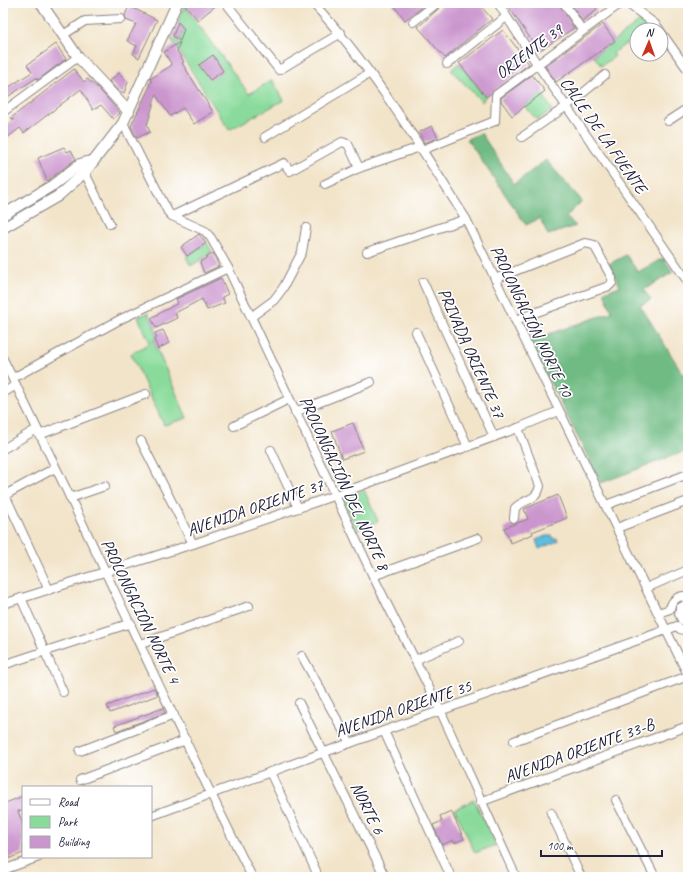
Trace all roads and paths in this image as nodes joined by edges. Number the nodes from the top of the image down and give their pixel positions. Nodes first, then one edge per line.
1 (41, 3) edge
2 (177, 3) edge
3 (226, 3) edge
4 (312, 3) edge
5 (437, 3) edge
6 (498, 3) edge
7 (564, 3) edge
8 (621, 3) edge
9 (627, 3) edge
10 (506, 17) junction
11 (121, 19) dead end
12 (413, 22) dead end
13 (652, 22) edge
14 (582, 30) junction
15 (341, 33) junction
16 (63, 35) junction
17 (669, 44) edge
18 (78, 57) junction
19 (448, 64) dead end
20 (537, 64) junction
21 (688, 70) edge
22 (370, 73) junction
23 (605, 75) dead end
24 (567, 106) junction
25 (688, 108) edge
26 (3, 112) edge
27 (129, 112) junction
28 (668, 121) dead end
29 (123, 123) junction
30 (265, 137) dead end
31 (522, 137) dead end
32 (421, 148) junction
33 (83, 168) junction
34 (359, 168) junction
35 (326, 184) dead end
36 (3, 215) edge
37 (172, 216) junction
38 (466, 219) junction
39 (110, 224) dead end
40 (3, 228) edge
41 (306, 228) dead end
42 (367, 252) dead end
43 (228, 268) junction
44 (496, 279) junction
45 (423, 282) dead end
46 (688, 282) edge
47 (251, 316) junction
48 (515, 320) junction
49 (416, 332) dead end
50 (3, 359) edge
51 (14, 382) junction
52 (371, 382) dead end
53 (3, 394) edge
54 (146, 394) dead end
55 (289, 399) junction
56 (559, 411) junction
57 (295, 412) junction
58 (234, 426) dead end
59 (518, 428) junction
60 (38, 432) junction
61 (494, 437) junction
62 (141, 441) dead end
63 (468, 447) junction
64 (3, 449) edge
65 (271, 450) dead end
66 (55, 468) junction
67 (688, 474) edge
68 (105, 486) dead end
69 (4, 495) edge
70 (336, 495) junction
71 (70, 498) junction
72 (688, 500) edge
73 (606, 505) junction
74 (298, 508) junction
75 (514, 518) dead end
76 (617, 528) junction
77 (478, 538) dead end
78 (192, 544) junction
79 (688, 570) edge
80 (106, 572) junction
81 (373, 576) junction
82 (646, 588) junction
83 (49, 590) junction
84 (21, 598) junction
85 (688, 602) edge
86 (3, 604) edge
87 (249, 606) dead end
88 (658, 613) junction
89 (131, 623) junction
90 (688, 623) edge
91 (666, 630) junction
92 (688, 631) edge
93 (459, 640) dead end
94 (141, 644) junction
95 (46, 651) junction
96 (302, 656) dead end
97 (415, 660) junction
98 (3, 665) edge
99 (688, 676) edge
100 (63, 692) dead end
101 (299, 702) dead end
102 (441, 712) junction
103 (174, 715) junction
104 (688, 726) edge
105 (384, 731) junction
106 (186, 740) junction
107 (514, 741) dead end
108 (350, 743) junction
109 (80, 750) dead end
110 (324, 752) junction
111 (270, 772) junction
112 (80, 780) dead end
113 (210, 794) junction
114 (616, 800) dead end
115 (480, 802) junction
116 (551, 813) dead end
117 (152, 816) edge
118 (37, 858) edge
119 (3, 870) edge
120 (316, 871) dead end
121 (252, 877) edge
122 (385, 877) edge
123 (451, 877) edge
124 (516, 877) edge
125 (581, 877) edge
126 (655, 877) edge

1 - 16 street
2 - 27 street
3 - 15 street
4 - 15 street, PROLONGACIÓN NORTE 10
5 - 12 street
6 - 10 street, CALLE DE LA FUENTE
7 - 14 street
8 - 14 street, ORIENTE 39
9 - 13 street
10 - 19 street
10 - 20 street, CALLE DE LA FUENTE
11 - 16 street
14 - 20 street, ORIENTE 39
15 - 22 street, PROLONGACIÓN NORTE 10
16 - 18 street
17 - 21 street
18 - 26 street
18 - 27 street
20 - 24 street, CALLE DE LA FUENTE
20 - 32 street, ORIENTE 39
22 - 30 street
22 - 32 street, PROLONGACIÓN NORTE 10
23 - 24 street
24 - 31 street
24 - 46 street, CALLE DE LA FUENTE
25 - 28 street
27 - 29 street
29 - 33 street
29 - 37 street
32 - 34 street
32 - 38 street, PROLONGACIÓN NORTE 10
33 - 36 street
33 - 39 street
33 - 40 street
34 - 35 street
34 - 37 street
37 - 43 street, PROLONGACIÓN DEL NORTE 8
38 - 42 street
38 - 44 street, PROLONGACIÓN NORTE 10
41 - 47 street
43 - 47 street, PROLONGACIÓN DEL NORTE 8
43 - 51 street
44 - 48 street, PROLONGACIÓN NORTE 10
44 - 48 street
45 - 61 street, PRIVADA ORIENTE 37
47 - 55 street, PROLONGACIÓN DEL NORTE 8
48 - 56 street, PROLONGACIÓN NORTE 10
49 - 63 street
50 - 51 street, PROLONGACIÓN NORTE 4
51 - 53 street
51 - 60 street, PROLONGACIÓN NORTE 4
52 - 57 street
54 - 60 street
55 - 57 street, PROLONGACIÓN DEL NORTE 8
55 - 58 street
56 - 59 street, AVENIDA ORIENTE 37
56 - 73 street, PROLONGACIÓN NORTE 10
57 - 70 street, PROLONGACIÓN DEL NORTE 8
59 - 61 street, AVENIDA ORIENTE 37
59 - 75 street
60 - 64 street
60 - 66 street, PROLONGACIÓN NORTE 4
61 - 63 street, AVENIDA ORIENTE 37
62 - 78 street
63 - 70 street, AVENIDA ORIENTE 37
65 - 74 street
66 - 69 street
66 - 71 street, PROLONGACIÓN NORTE 4
67 - 73 street
68 - 71 street
69 - 83 street
70 - 74 street, AVENIDA ORIENTE 37
70 - 81 street, PROLONGACIÓN DEL NORTE 8
71 - 80 street, PROLONGACIÓN NORTE 4
72 - 76 street
73 - 76 street, PROLONGACIÓN NORTE 10
74 - 78 street, AVENIDA ORIENTE 37
76 - 82 street, PROLONGACIÓN NORTE 10
77 - 81 street
78 - 80 street, AVENIDA ORIENTE 37
79 - 82 street
80 - 83 street, AVENIDA ORIENTE 37
80 - 89 street, PROLONGACIÓN NORTE 4
81 - 97 street, PROLONGACIÓN DEL NORTE 8
82 - 88 street, PROLONGACIÓN NORTE 10
83 - 84 street, AVENIDA ORIENTE 37
84 - 86 street, AVENIDA ORIENTE 37
84 - 95 street
85 - 88 street
85 - 90 street
87 - 94 street
88 - 91 street, PROLONGACIÓN NORTE 10
89 - 94 street, PROLONGACIÓN NORTE 4
89 - 95 street
91 - 92 street, AVENIDA ORIENTE 35
91 - 99 street, PROLONGACIÓN NORTE 10
91 - 102 street, AVENIDA ORIENTE 35
93 - 97 street
94 - 103 street, PROLONGACIÓN NORTE 4
95 - 98 street
95 - 100 street
96 - 108 street
97 - 102 street, PROLONGACIÓN DEL NORTE 8
99 - 107 street
101 - 110 street, NORTE 6
102 - 105 street, AVENIDA ORIENTE 35
102 - 115 street, PROLONGACIÓN DEL NORTE 8
103 - 106 street, PROLONGACIÓN NORTE 4
103 - 109 street
104 - 115 street, AVENIDA ORIENTE 33-B
105 - 108 street, AVENIDA ORIENTE 35
105 - 123 street
106 - 112 street
106 - 113 street, PROLONGACIÓN NORTE 4
108 - 110 street, AVENIDA ORIENTE 35
110 - 111 street, AVENIDA ORIENTE 35
110 - 122 street, NORTE 6
111 - 113 street, AVENIDA ORIENTE 35
111 - 120 street
113 - 117 street, AVENIDA ORIENTE 35
113 - 121 street, PROLONGACIÓN NORTE 4
114 - 126 street
115 - 124 street, PROLONGACIÓN DEL NORTE 8
116 - 125 street
118 - 119 street

